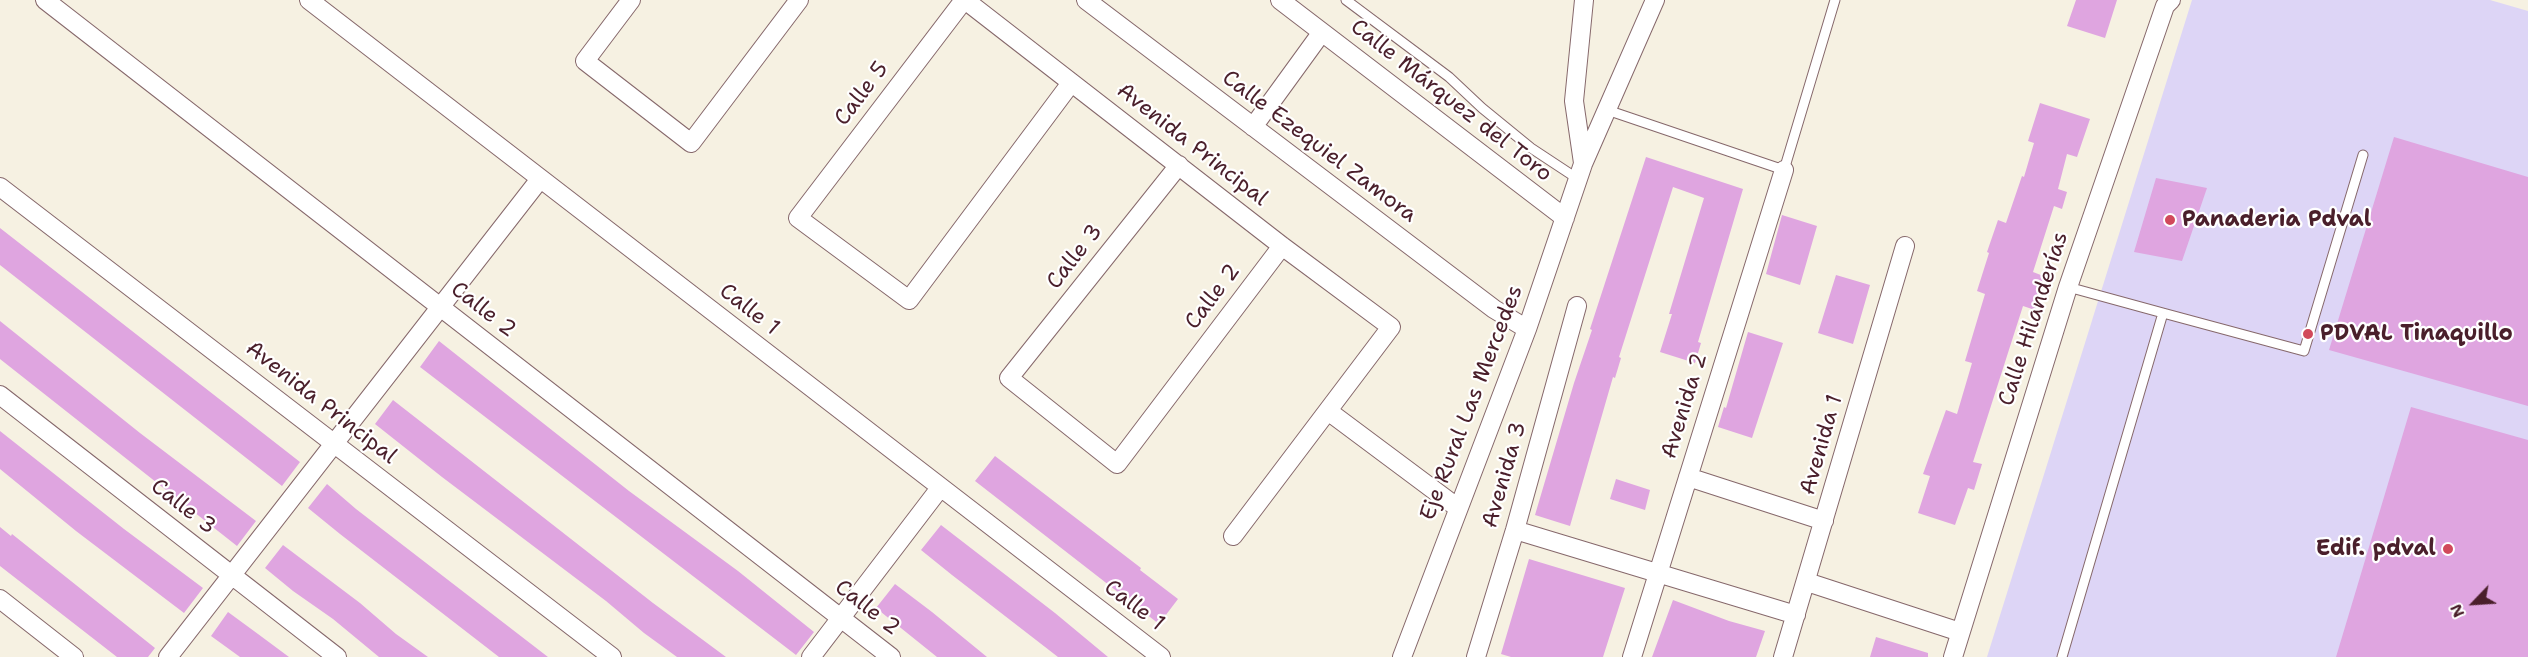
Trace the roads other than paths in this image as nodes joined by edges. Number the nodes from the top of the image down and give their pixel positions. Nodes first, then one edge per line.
1 (45, 0) edge
2 (309, 0) edge
3 (631, 0) edge
4 (799, 0) edge
5 (964, 0) edge
6 (1086, 0) edge
7 (1280, 0) edge
8 (1346, 0) edge
9 (1584, 0) edge
10 (1655, 0) edge
11 (1834, 0) edge
12 (2171, 0) edge
13 (1322, 32) junction
14 (1071, 83) junction
15 (1607, 110) junction
16 (1253, 128) junction
17 (2363, 155) dead end
18 (1179, 165) junction
19 (1784, 170) junction
20 (1580, 172) junction
21 (540, 178) junction
22 (0, 187) edge
23 (1565, 218) junction
24 (1282, 246) junction
25 (1905, 246) dead end
26 (2068, 287) junction
27 (1577, 306) dead end
28 (441, 307) junction
29 (2163, 313) junction
30 (1527, 329) junction
31 (0, 394) edge
32 (1328, 411) junction
33 (334, 444) junction
34 (1117, 464) joint
35 (1688, 477) junction
36 (940, 488) junction
37 (1458, 508) junction
38 (1824, 521) junction
39 (1515, 530) junction
40 (1233, 536) dead end
41 (1658, 573) junction
42 (232, 575) junction
43 (1807, 582) junction
44 (0, 599) edge
45 (1796, 615) junction
46 (841, 618) junction
47 (1960, 632) junction
48 (74, 657) edge
49 (168, 657) edge
50 (337, 657) edge
51 (612, 657) edge
52 (811, 657) edge
53 (891, 657) edge
54 (1161, 657) edge
55 (1402, 657) edge
56 (1476, 657) edge
57 (1632, 657) edge
58 (1783, 657) edge
59 (1953, 657) edge
60 (2062, 657) edge

1 - 28 street, Calle 2
2 - 21 street, Calle 1
3 - 4 street
5 - 14 street, Avenida Principal
5 - 14 street, Calle 5
6 - 16 street, Calle Ezequiel Zamora
7 - 13 street, Calle Márquez del Toro
8 - 20 lane
9 - 20 street
10 - 15 street, Eje Rural Las Mercedes
11 - 19 lane
12 - 26 street, Calle Hilanderías
13 - 16 street
13 - 23 street, Calle Márquez del Toro
14 - 18 street, Avenida Principal
15 - 19 lane
15 - 20 street, Eje Rural Las Mercedes
16 - 30 street, Calle Ezequiel Zamora
17 - 29 lane
18 - 24 street, Avenida Principal
18 - 34 street, Calle 3
19 - 35 street, Avenida 2
20 - 23 street, Eje Rural Las Mercedes
21 - 28 street
21 - 36 street, Calle 1
22 - 33 street, Avenida Principal
23 - 30 street, Eje Rural Las Mercedes
24 - 32 street, Avenida Principal
24 - 34 street, Calle 2
25 - 38 street, Avenida 1
26 - 29 lane
26 - 47 street, Calle Hilanderías
27 - 39 street, Avenida 3
28 - 33 street
28 - 46 street, Calle 2
29 - 60 lane
30 - 37 street, Eje Rural Las Mercedes
31 - 42 street, Calle 3
32 - 37 street
32 - 40 street
33 - 42 street
33 - 51 street, Avenida Principal
35 - 38 street
35 - 41 street, Avenida 2
36 - 46 street
36 - 54 street, Calle 1
37 - 55 street, Eje Rural Las Mercedes
38 - 43 street, Avenida 1
39 - 41 street
39 - 56 street, Avenida 3
41 - 45 street
41 - 57 street, Avenida 2
42 - 49 street
42 - 50 street, Calle 3
43 - 45 street, Avenida 1
43 - 47 street
44 - 48 street
45 - 58 street, Avenida 1
46 - 52 street
46 - 53 street, Calle 2
47 - 59 street, Calle Hilanderías

